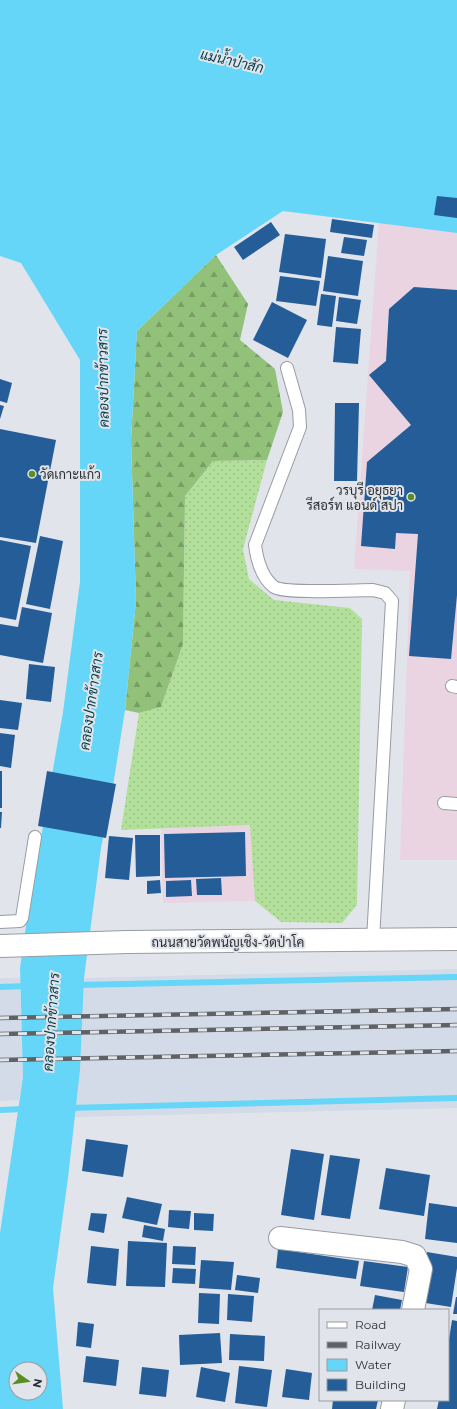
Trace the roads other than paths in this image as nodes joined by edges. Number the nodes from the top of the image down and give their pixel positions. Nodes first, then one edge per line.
1 (287, 368) dead end
2 (444, 803) dead end
3 (457, 804) edge
4 (35, 837) dead end
5 (0, 922) edge
6 (457, 939) edge
7 (373, 940) junction
8 (7, 946) edge
9 (280, 1238) dead end
10 (413, 1309) edge

1 - 7 lane
2 - 3 lane
4 - 5 lane
6 - 7 main road, ถนนสายวัดพนัญเชิง-วัดป่าโค
7 - 8 main road, ถนนสายวัดพนัญเชิง-วัดป่าโค
9 - 10 main road

